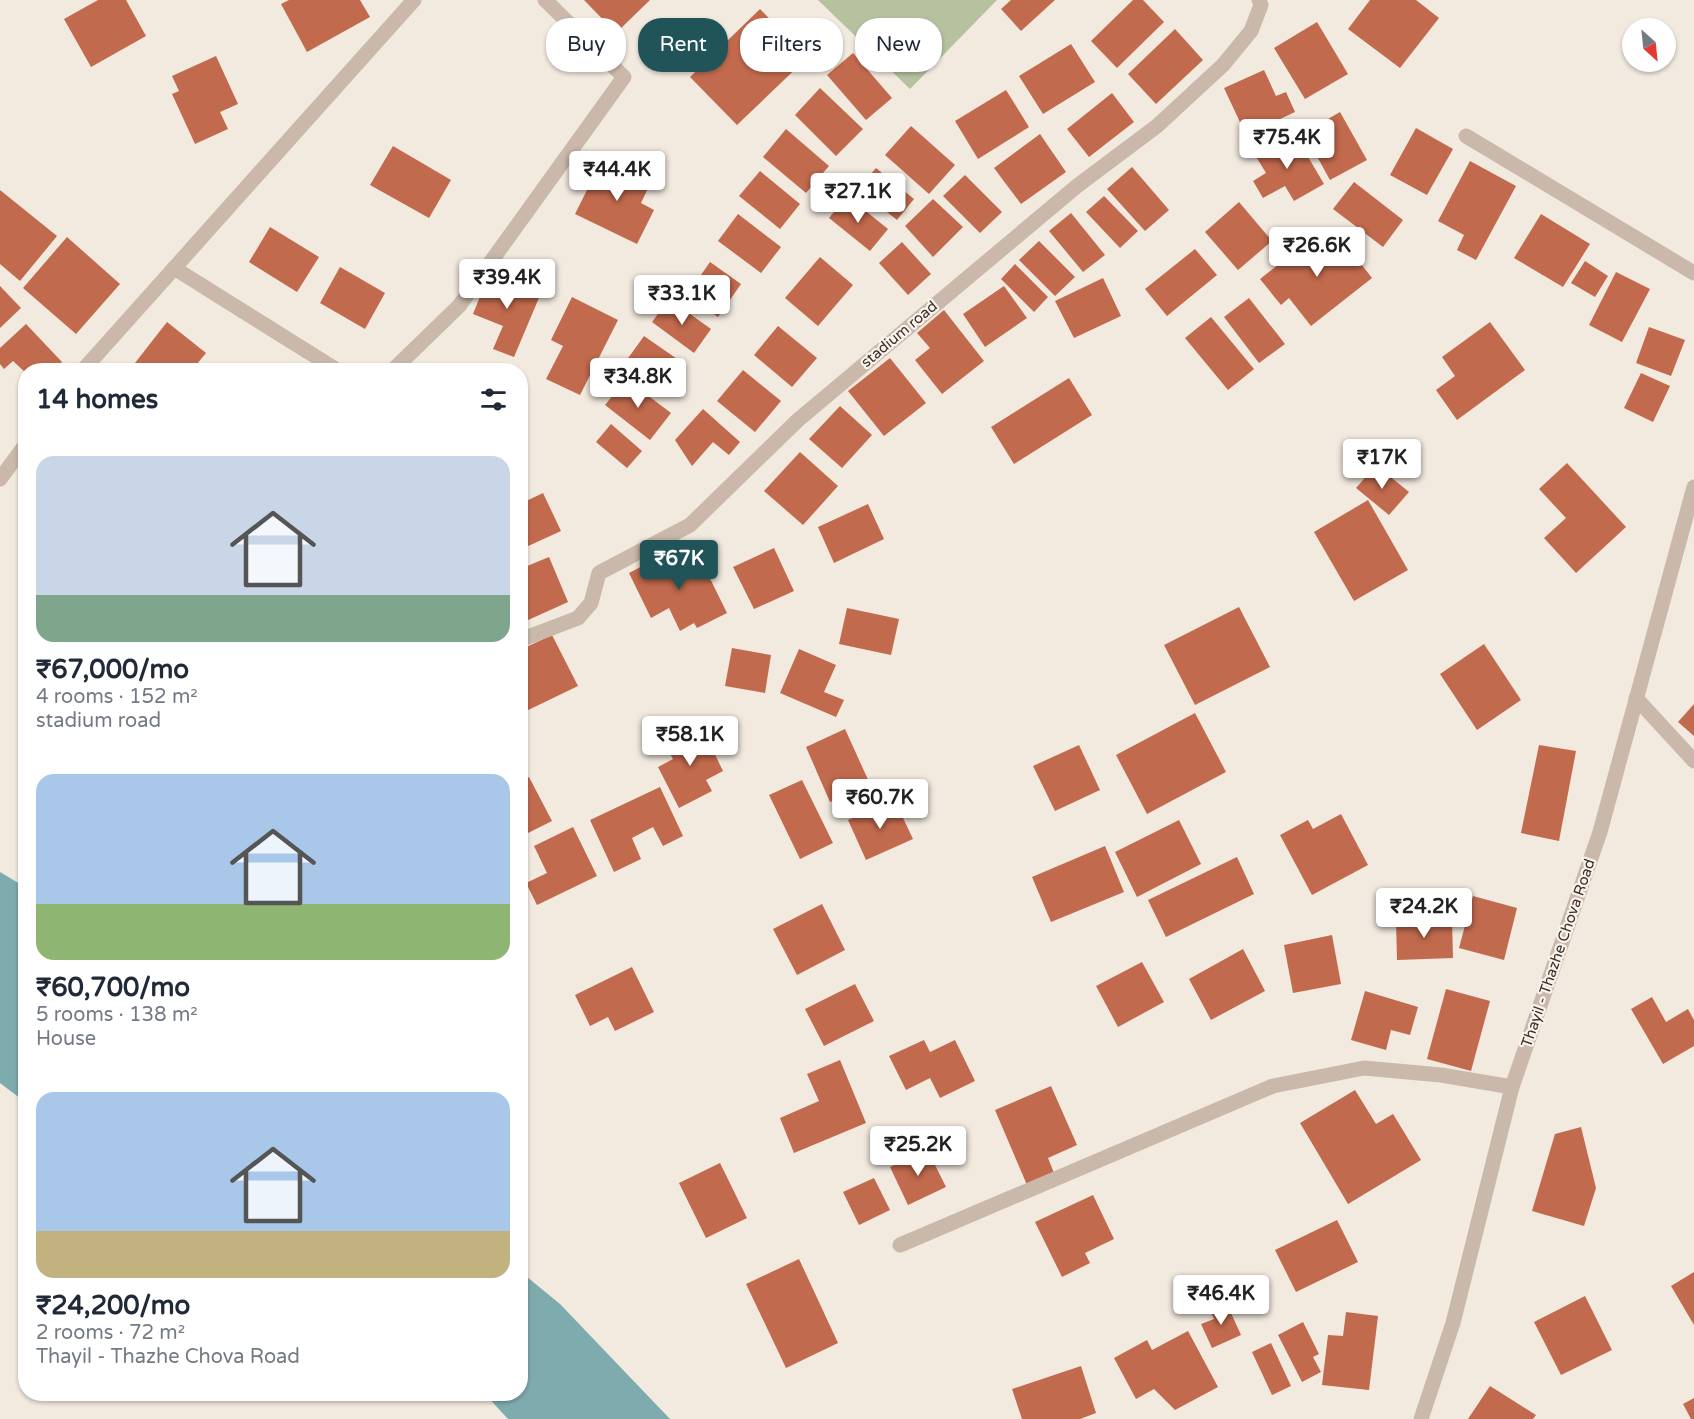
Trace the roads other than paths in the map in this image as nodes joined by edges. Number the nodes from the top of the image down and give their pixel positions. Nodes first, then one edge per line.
1 (414, 0) edge
2 (544, 0) edge
3 (1259, 0) edge
4 (1466, 136) dead end
5 (174, 268) junction
6 (1694, 273) edge
7 (89, 363) edge
8 (326, 363) edge
9 (400, 363) edge
10 (18, 455) edge
11 (0, 479) edge
12 (1694, 487) edge
13 (528, 637) edge
14 (1636, 698) junction
15 (1694, 761) edge
16 (1512, 1087) junction
17 (900, 1245) dead end
18 (1421, 1419) edge

1 - 5 street
2 - 9 street
3 - 13 street, stadium road
4 - 6 street
5 - 7 street
5 - 8 street
10 - 11 street
12 - 14 street, Thayil - Thazhe Chova Road
14 - 15 street
14 - 16 street, Thayil - Thazhe Chova Road
16 - 17 street
16 - 18 street, Thayil - Thazhe Chova Road

